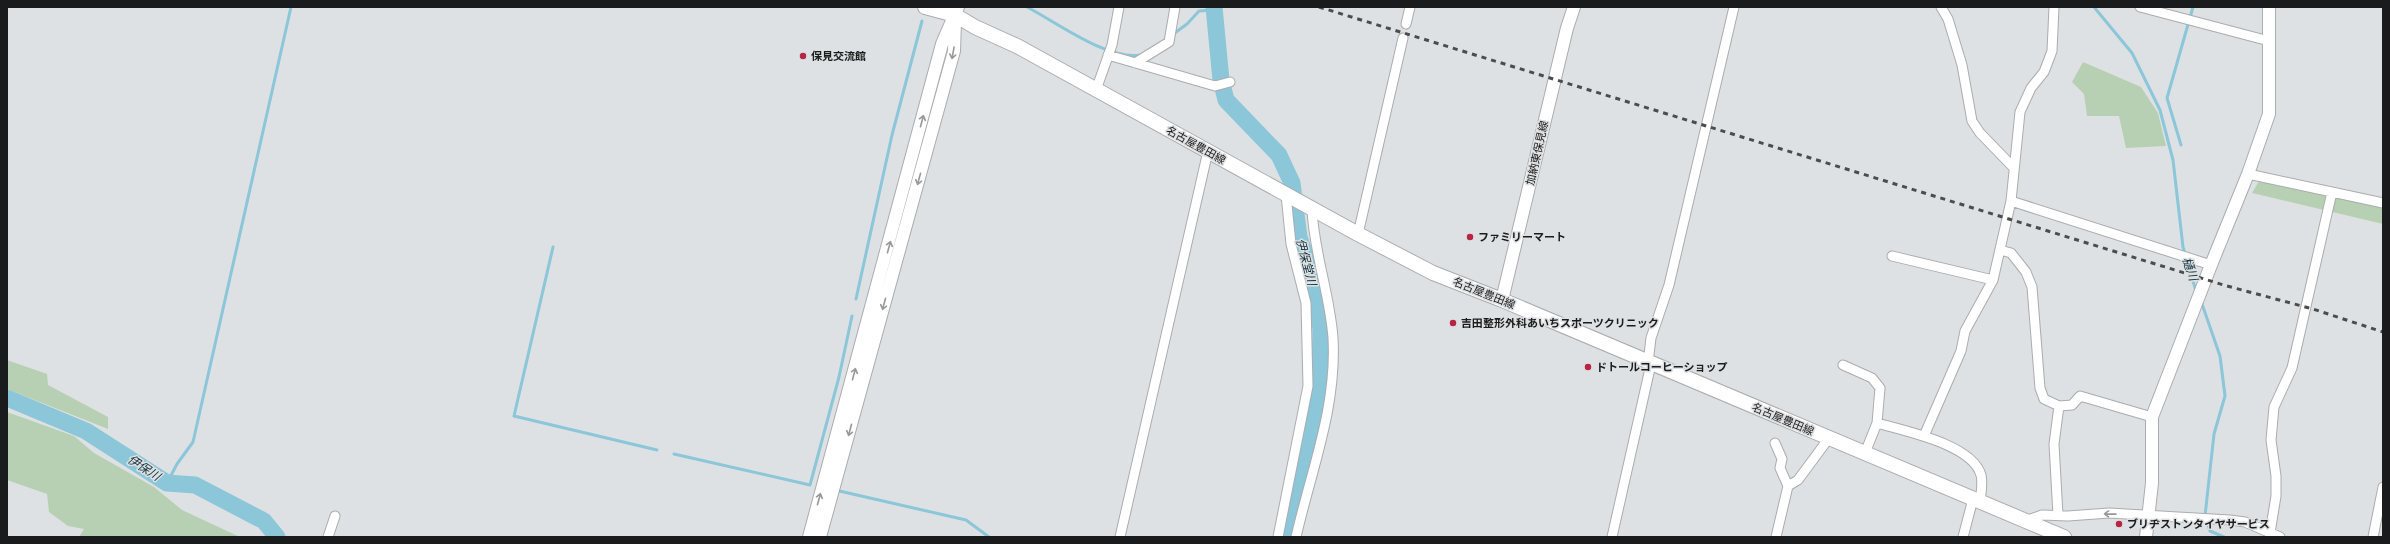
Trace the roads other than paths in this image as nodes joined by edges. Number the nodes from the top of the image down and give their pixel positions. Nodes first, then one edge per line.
1 (925, 7) edge
2 (1119, 7) edge
3 (1175, 7) edge
4 (1410, 7) edge
5 (1574, 7) edge
6 (1734, 7) edge
7 (1941, 7) edge
8 (2054, 7) edge
9 (2140, 7) edge
10 (2269, 7) edge
11 (956, 11) edge
12 (1406, 24) dead end
13 (1403, 38) dead end
14 (2269, 41) junction
15 (1110, 51) junction
16 (1135, 63) junction
17 (1230, 82) dead end
18 (1096, 90) junction
19 (1208, 151) junction
20 (2013, 167) junction
21 (2248, 174) junction
22 (2332, 192) junction
23 (1297, 201) junction
24 (2011, 201) junction
25 (2383, 203) edge
26 (1358, 234) junction
27 (2000, 250) junction
28 (1892, 256) dead end
29 (2211, 265) junction
30 (1993, 280) junction
31 (1502, 300) junction
32 (1650, 364) junction
33 (1844, 365) dead end
34 (2059, 406) junction
35 (2152, 417) junction
36 (1877, 423) junction
37 (1924, 436) junction
38 (1829, 438) junction
39 (1775, 443) dead end
40 (1865, 453) junction
41 (1788, 486) junction
42 (2383, 487) edge
43 (1977, 501) junction
44 (2058, 515) junction
45 (2149, 517) junction
46 (334, 518) dead end
47 (2024, 521) junction
48 (2270, 533) junction
49 (328, 537) edge
50 (809, 537) edge
51 (820, 537) edge
52 (1120, 537) edge
53 (1278, 537) edge
54 (1296, 537) edge
55 (1612, 537) edge
56 (1776, 537) edge
57 (1963, 537) edge
58 (2064, 537) edge
59 (2146, 537) edge
60 (2280, 537) edge
61 (2373, 537) edge

1 - 11 main road, 名古屋豊田線
2 - 15 street
3 - 16 street
4 - 12 street
5 - 31 street, 加納東保見線
6 - 32 street
7 - 20 street
8 - 20 street
9 - 14 street
10 - 14 street
11 - 18 main road, 名古屋豊田線
50 -> 11 street
11 -> 51 street
13 - 26 street
14 - 21 street
15 - 16 street
15 - 18 street
16 - 17 street
18 - 19 main road, 名古屋豊田線
19 - 23 main road, 名古屋豊田線
19 - 52 street
20 - 24 street
21 - 22 street
21 - 29 street
22 - 25 street
22 - 48 street
23 - 26 main road, 名古屋豊田線
23 - 53 street
23 - 54 street
24 - 27 street
24 - 29 street
26 - 31 main road, 名古屋豊田線
27 - 30 street
27 - 34 street
28 - 30 street
29 - 35 street
30 - 37 street
31 - 32 main road, 名古屋豊田線
32 - 38 main road, 名古屋豊田線
32 - 55 street
33 - 36 street
34 - 35 street
34 - 44 street
35 - 45 street
36 - 37 street
36 - 40 street
37 - 43 street
38 - 40 main road, 名古屋豊田線
38 - 41 street
39 - 41 street
40 - 43 main road, 名古屋豊田線
41 - 56 street
42 - 61 street
43 - 47 main road, 名古屋豊田線
43 - 57 street
45 -> 44 street
44 - 47 street
45 - 48 street
45 - 59 street
46 - 49 street
47 - 58 main road, 名古屋豊田線
48 - 60 street

